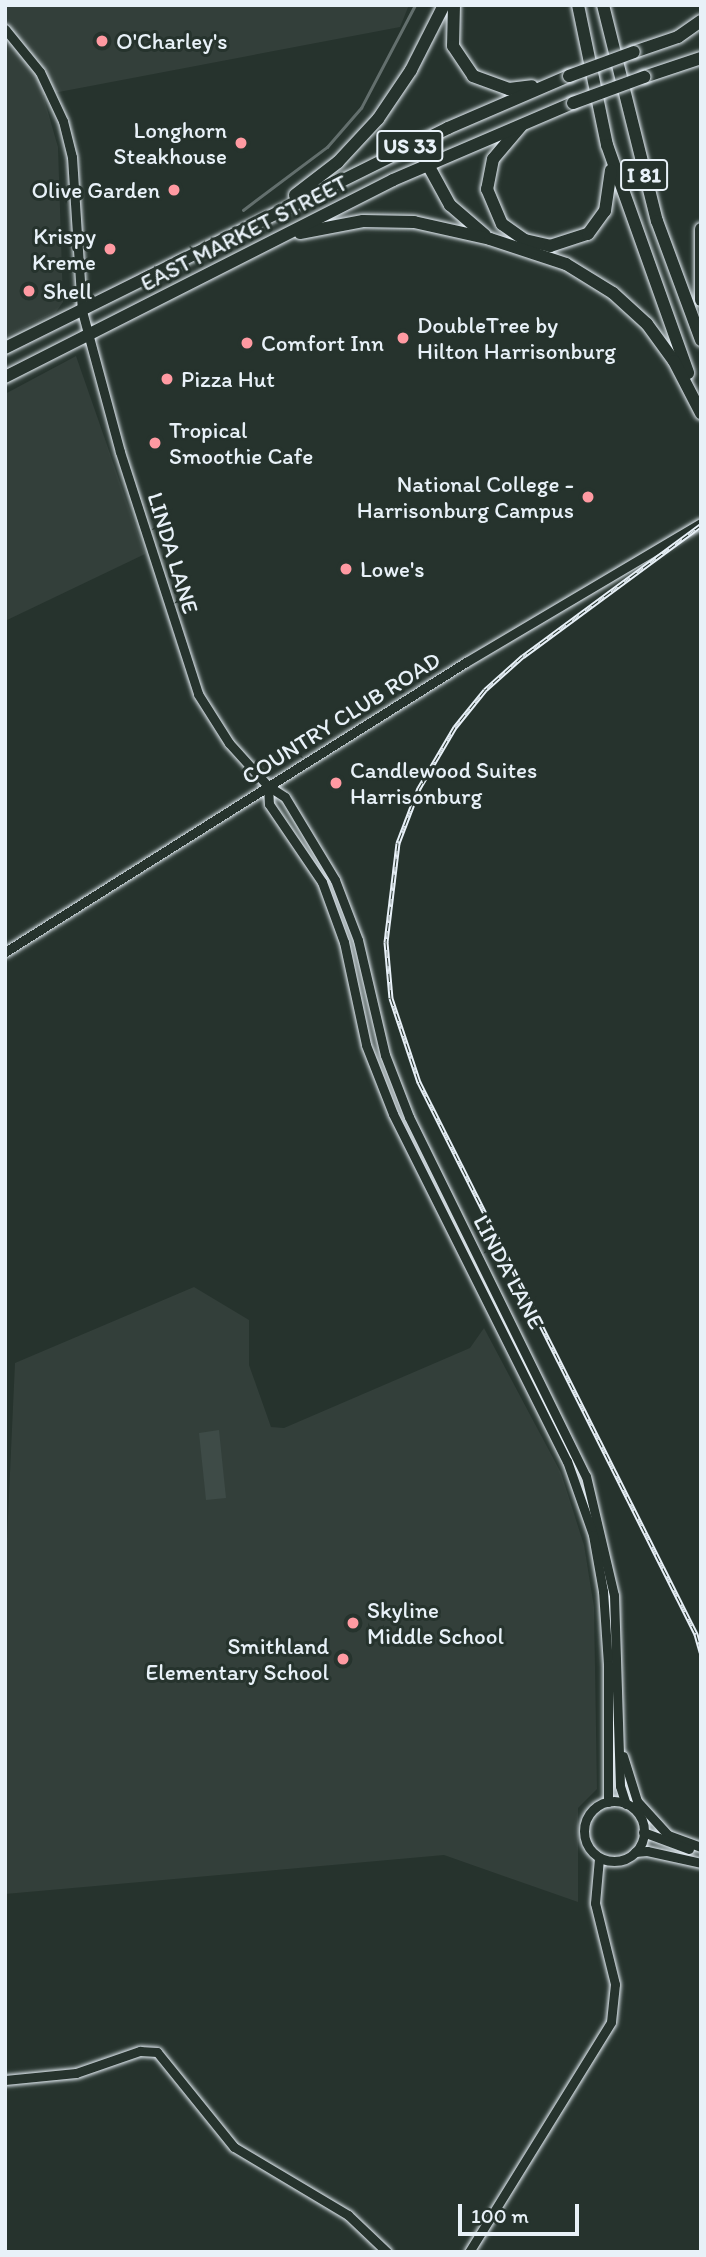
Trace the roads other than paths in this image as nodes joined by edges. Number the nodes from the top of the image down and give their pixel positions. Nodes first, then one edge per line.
1 (444, 5) edge
2 (454, 5) edge
3 (570, 5) edge
4 (578, 5) edge
5 (603, 5) edge
6 (701, 21) edge
7 (5, 29) edge
8 (584, 44) junction
9 (701, 58) edge
10 (550, 84) junction
11 (528, 120) junction
12 (416, 143) junction
13 (610, 152) junction
14 (425, 165) junction
15 (254, 222) junction
16 (701, 229) edge
17 (289, 235) junction
18 (490, 239) junction
19 (701, 300) edge
20 (82, 311) junction
21 (88, 335) junction
22 (701, 340) edge
23 (5, 348) edge
24 (5, 377) edge
25 (701, 404) edge
26 (701, 413) edge
27 (701, 523) edge
28 (268, 786) junction
29 (5, 952) edge
30 (620, 1746) junction
31 (608, 1802) junction
32 (626, 1804) junction
33 (643, 1832) junction
34 (701, 1850) edge
35 (635, 1852) junction
36 (599, 1858) junction
37 (609, 1861) junction
38 (701, 1863) edge
39 (597, 1880) junction
40 (5, 2080) edge
41 (387, 2252) edge
42 (469, 2252) edge

1 - 15 highway
2 - 10 highway
3 - 8 highway
4 - 8 highway, I 81
5 - 22 highway, I 81
6 - 10 highway, EAST MARKET STREET / US 33, bridge
7 - 20 street, LINDA LANE
8 - 13 highway, I 81
9 - 11 highway, EAST MARKET STREET / US 33, bridge
10 - 12 highway, EAST MARKET STREET / US 33
11 - 13 highway
11 - 14 highway, EAST MARKET STREET / US 33
12 - 14 highway
12 - 15 highway, EAST MARKET STREET / US 33
13 - 25 highway, I 81
14 - 17 highway, EAST MARKET STREET / US 33
14 - 18 highway
15 - 20 highway, EAST MARKET STREET / US 33
16 - 19 highway
17 - 18 highway
17 - 21 highway, EAST MARKET STREET / US 33
18 - 26 highway
20 - 21 street, LINDA LANE
20 - 23 highway, EAST MARKET STREET / US 33
21 - 24 highway, EAST MARKET STREET / US 33
21 - 28 street, LINDA LANE
27 - 28 street, COUNTRY CLUB ROAD
28 - 29 street, COUNTRY CLUB ROAD
28 - 30 street, LINDA LANE
28 - 31 street, LINDA LANE
30 - 32 street, LINDA LANE
30 - 34 street
31 - 32 street
31 - 36 street
32 - 33 street
33 - 34 street
33 - 35 street
35 - 37 street
35 - 38 street
36 - 37 street
36 - 39 street
37 - 39 street
39 - 42 street
40 - 41 street

